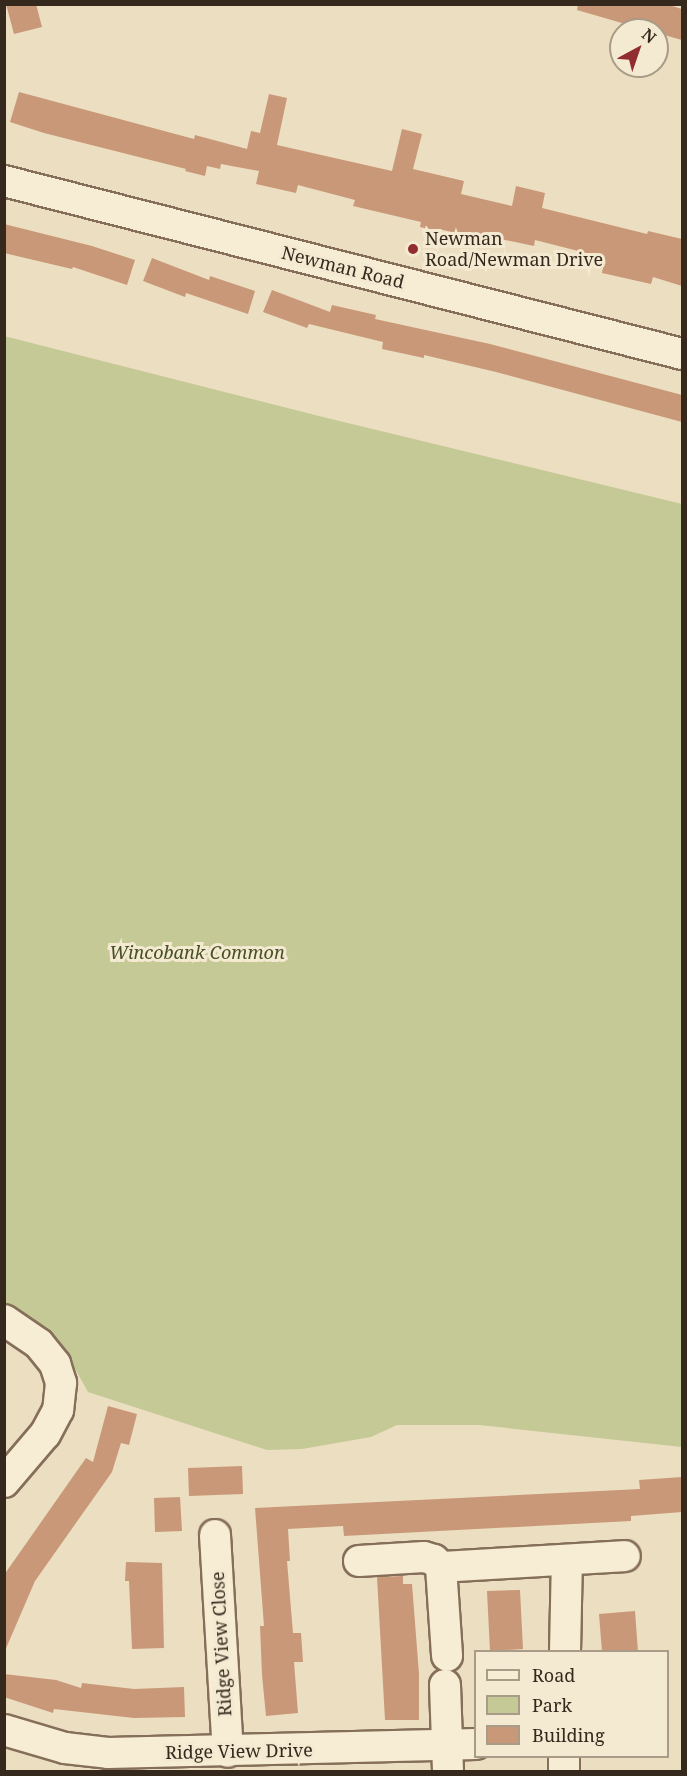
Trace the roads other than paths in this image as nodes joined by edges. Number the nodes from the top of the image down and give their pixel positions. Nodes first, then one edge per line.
1 (4, 181) edge
2 (682, 354) edge
3 (4, 1320) edge
4 (4, 1482) edge
5 (215, 1534) dead end
6 (625, 1556) dead end
7 (567, 1560) junction
8 (359, 1561) dead end
9 (441, 1567) junction
10 (565, 1650) edge
11 (4, 1730) edge
12 (228, 1752) junction
13 (457, 1754) edge

1 - 2 street, Newman Road
3 - 4 street
5 - 12 street, Ridge View Close
6 - 7 street
7 - 9 street
7 - 10 street
8 - 9 street
9 - 13 street
11 - 12 street, Ridge View Drive
12 - 13 street, Ridge View Drive

